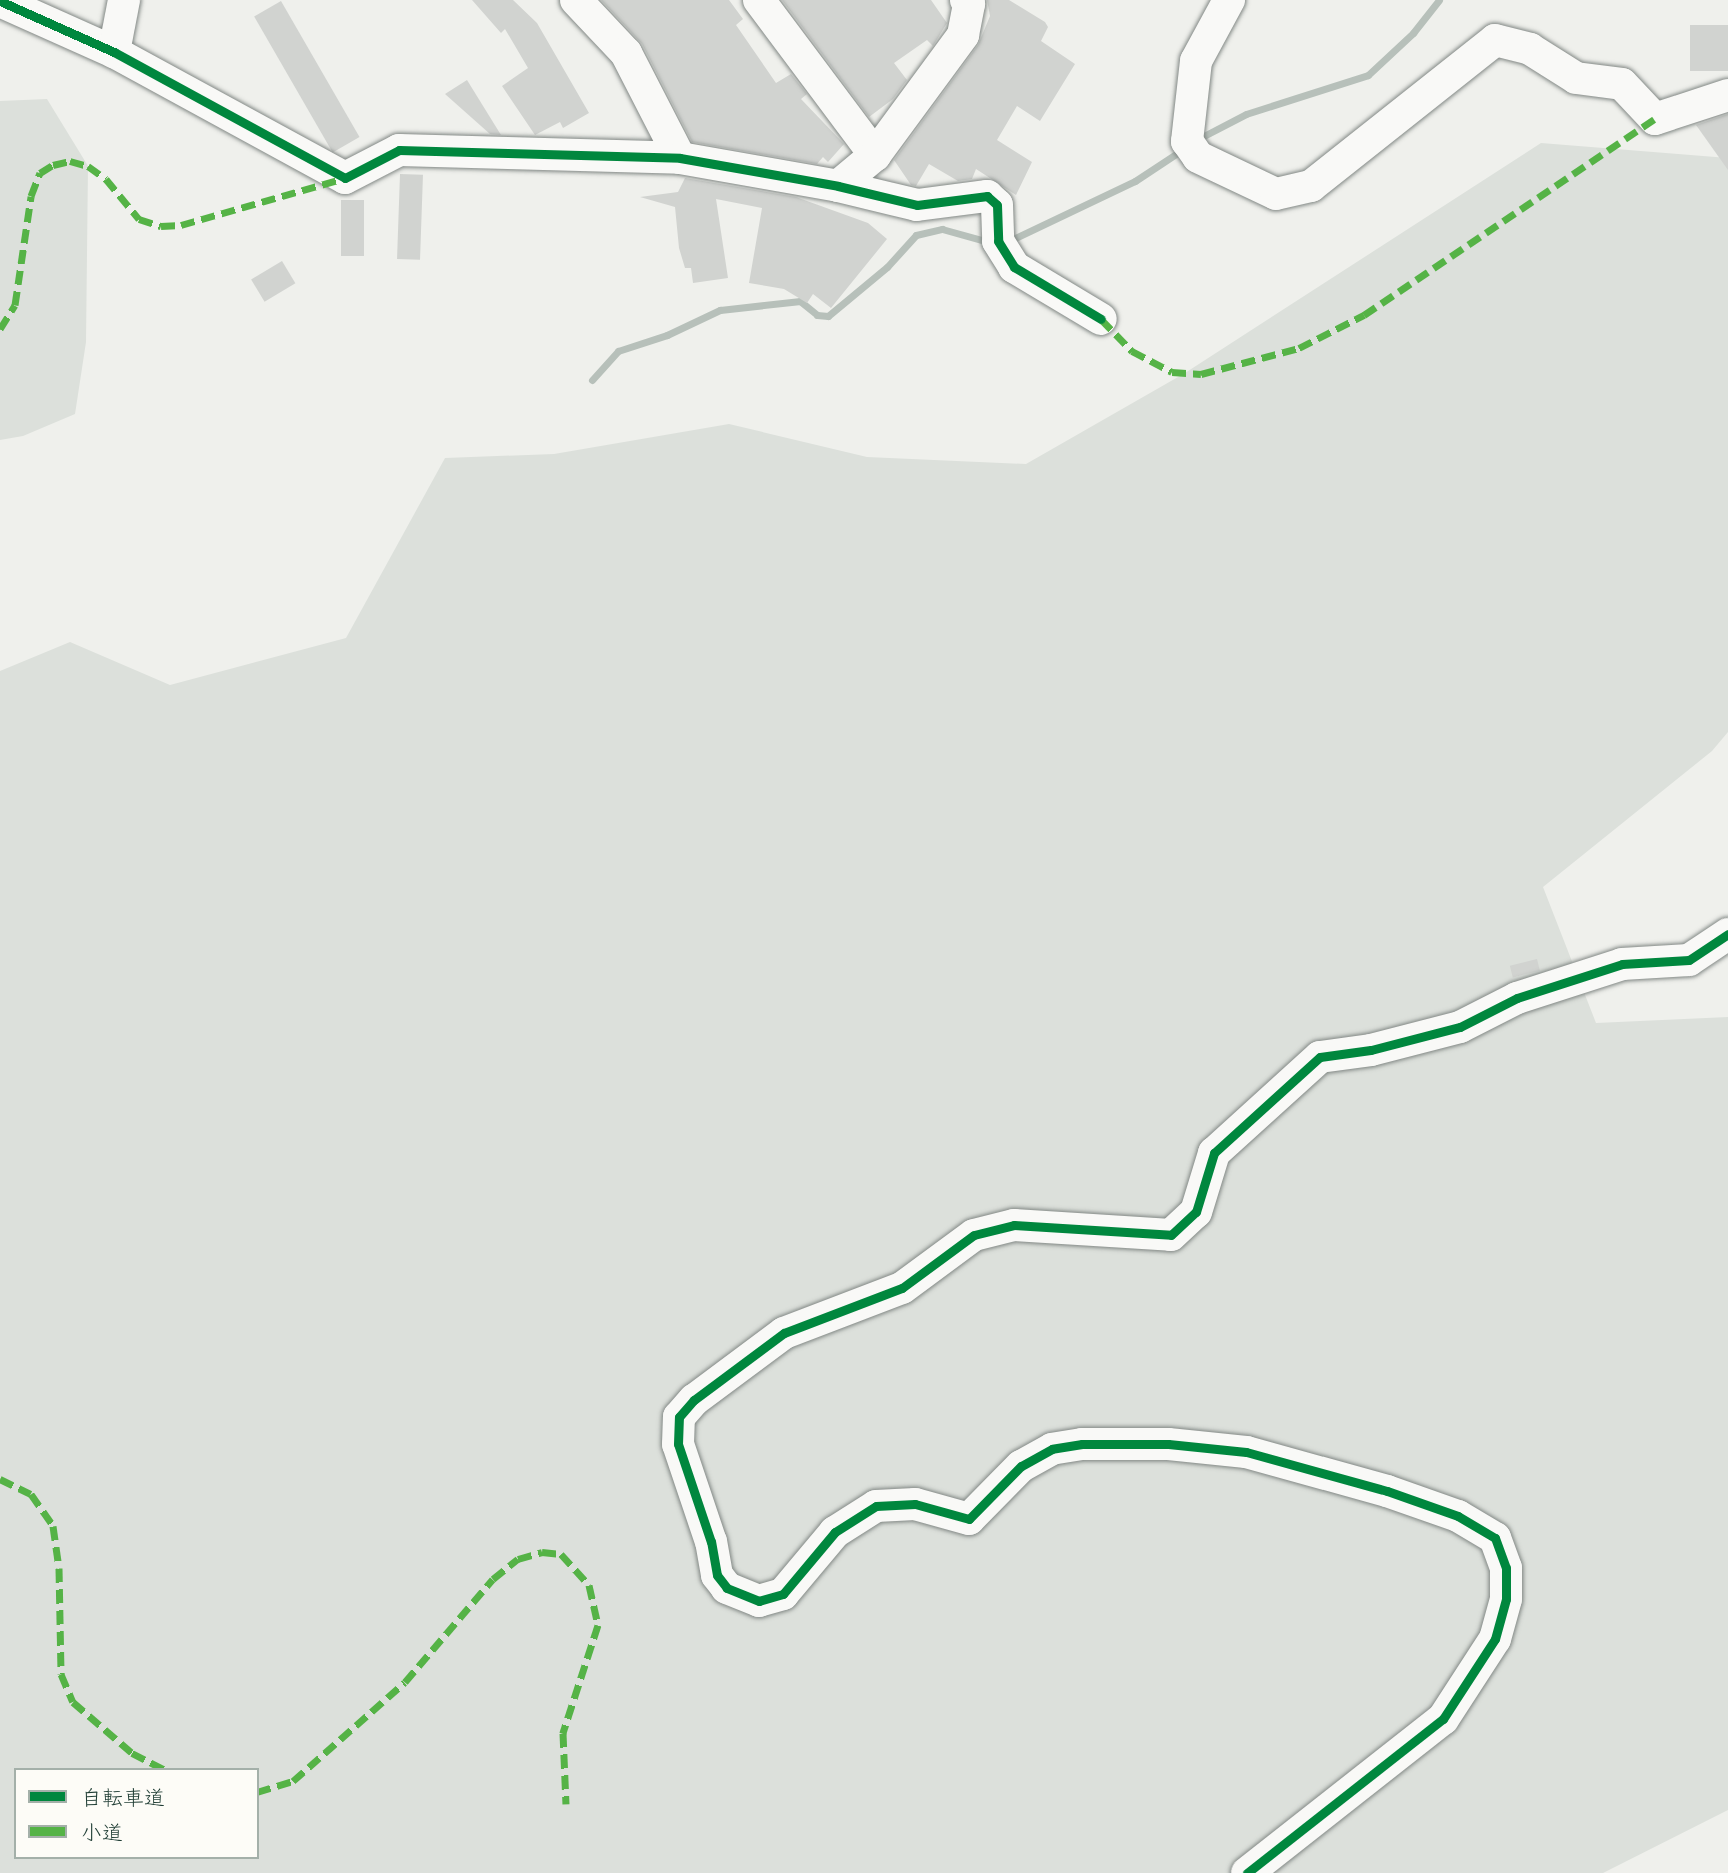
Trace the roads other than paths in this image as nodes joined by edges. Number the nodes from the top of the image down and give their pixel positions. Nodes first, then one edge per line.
1 (124, 0) edge
2 (576, 0) edge
3 (759, 0) edge
4 (966, 0) edge
5 (1229, 0) edge
6 (0, 1) edge
7 (114, 51) junction
8 (1728, 95) edge
9 (875, 155) junction
10 (680, 158) junction
11 (838, 186) junction
12 (1101, 319) dead end
13 (1728, 934) edge
14 (1247, 1873) edge

1 - 7 street
2 - 10 street
3 - 9 street
4 - 9 street
5 - 8 street
6 - 7 street
7 - 10 street
9 - 11 street
10 - 11 street
11 - 12 street
13 - 14 street

